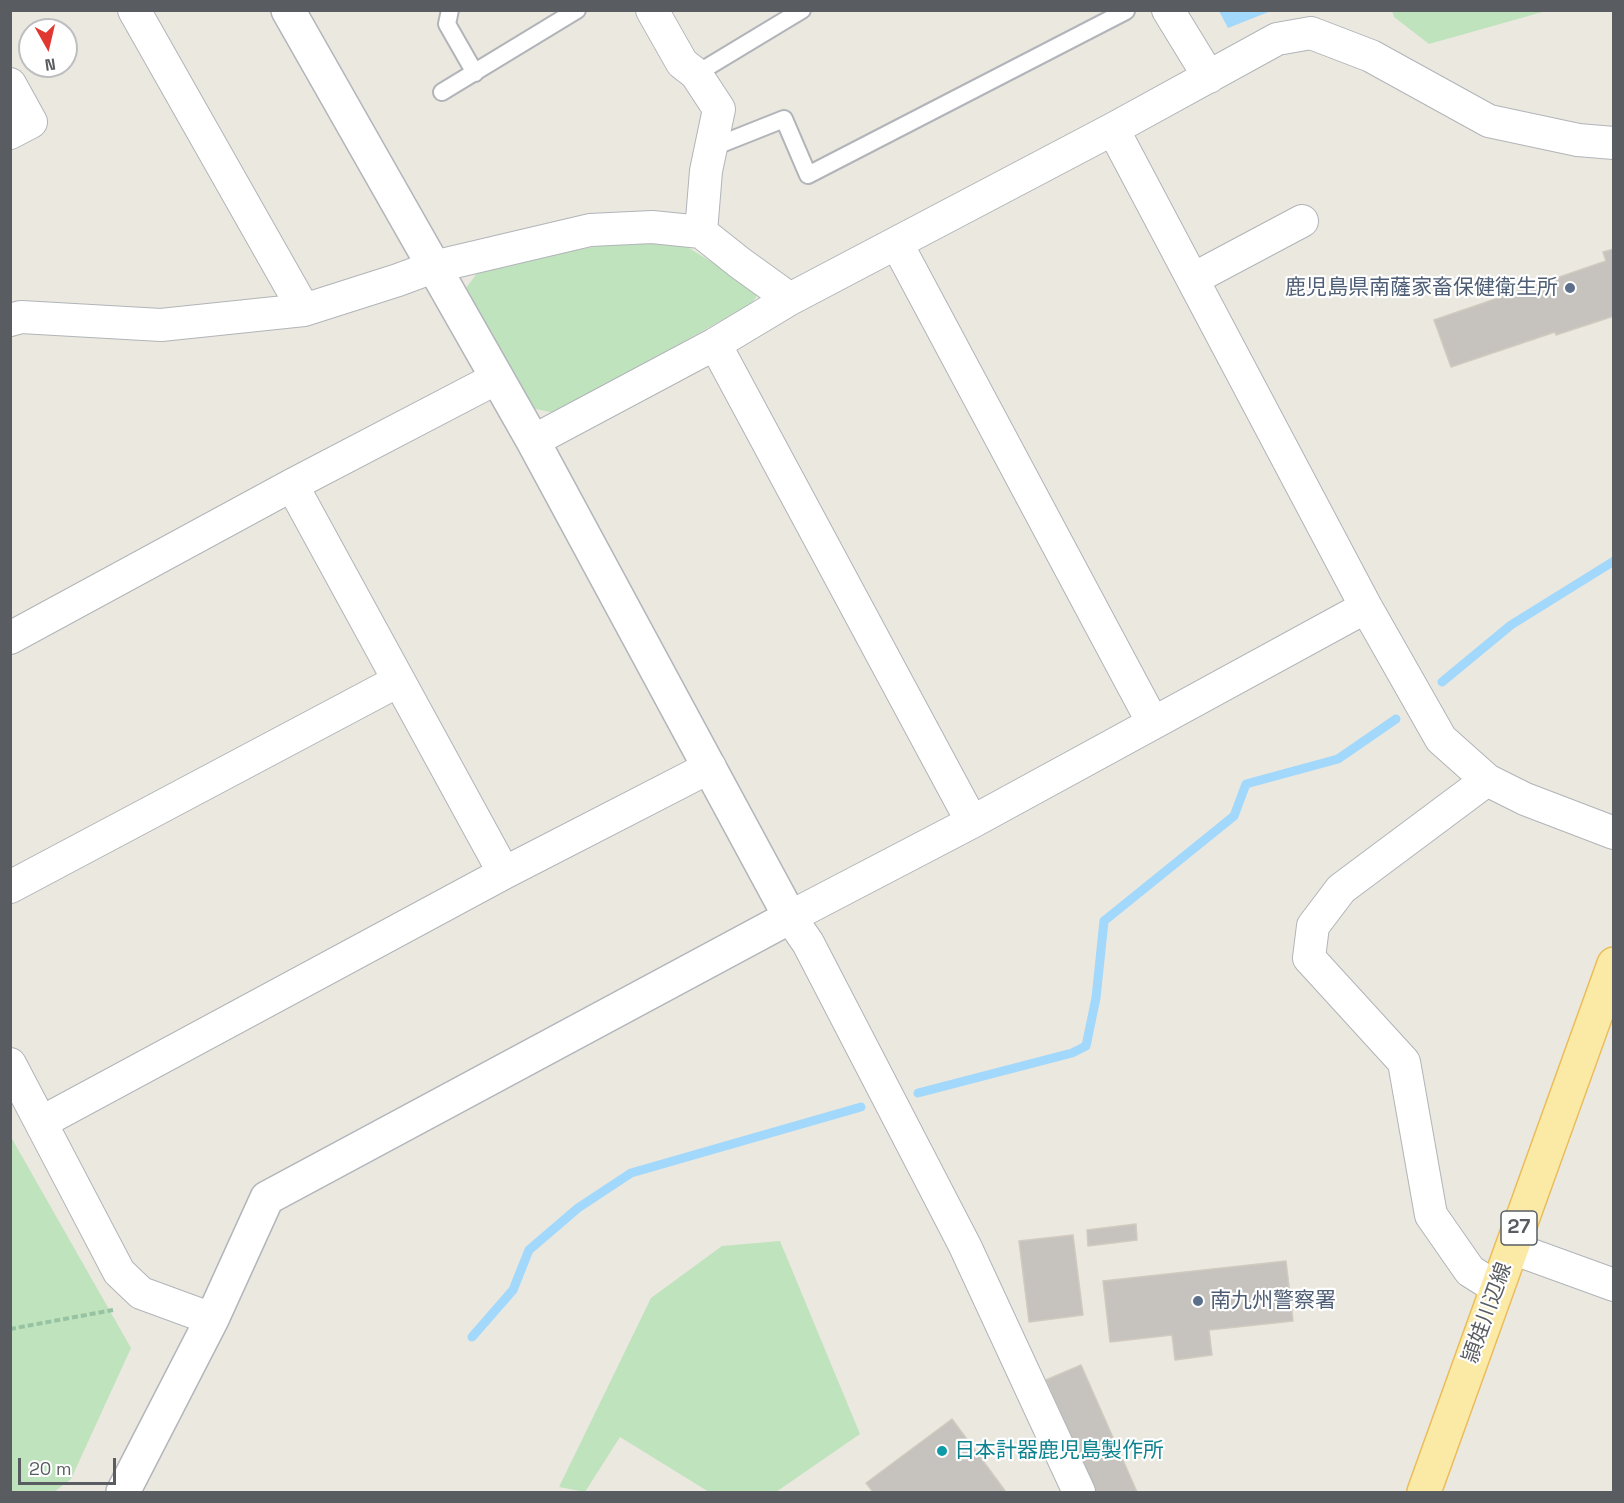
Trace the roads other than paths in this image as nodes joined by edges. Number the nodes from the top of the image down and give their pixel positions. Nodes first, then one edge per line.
1 (134, 10) edge
2 (288, 10) edge
3 (450, 10) edge
4 (577, 10) edge
5 (651, 10) edge
6 (802, 10) edge
7 (1168, 10) edge
8 (1126, 12) edge
9 (475, 73) junction
10 (696, 74) junction
11 (1209, 77) junction
12 (10, 84) edge
13 (442, 93) dead end
14 (1113, 129) junction
15 (10, 133) edge
16 (1614, 142) edge
17 (711, 148) junction
18 (1302, 221) dead end
19 (701, 232) junction
20 (897, 244) junction
21 (433, 267) junction
22 (1193, 279) junction
23 (790, 299) junction
24 (304, 310) junction
25 (10, 320) edge
26 (715, 344) junction
27 (497, 378) junction
28 (533, 441) junction
29 (292, 485) junction
30 (1366, 607) junction
31 (10, 638) edge
32 (398, 681) junction
33 (1153, 723) junction
34 (710, 767) junction
35 (1487, 780) junction
36 (972, 822) junction
37 (1614, 833) edge
38 (504, 873) junction
39 (10, 887) edge
40 (790, 917) junction
41 (1614, 963) edge
42 (10, 1064) edge
43 (42, 1122) junction
44 (1512, 1248) junction
45 (1614, 1285) edge
46 (1497, 1288) junction
47 (212, 1319) junction
48 (123, 1492) edge
49 (1079, 1492) edge
50 (1424, 1492) edge

1 - 24 street
2 - 21 street
3 - 9 lane
4 - 9 lane
5 - 10 street
6 - 10 lane
7 - 11 street
8 - 17 lane
9 - 13 lane
10 - 17 street
11 - 14 street
11 - 16 street
12 - 15 street
14 - 20 street
14 - 22 street
17 - 19 street
18 - 22 street
19 - 21 street
19 - 23 street
20 - 23 street
20 - 33 street
21 - 24 street
21 - 27 street
22 - 30 street
23 - 26 street
24 - 25 street
26 - 28 street
26 - 36 street
27 - 28 street
27 - 29 street
28 - 34 street
29 - 31 street
29 - 32 street
30 - 33 street
30 - 35 street
32 - 38 street
32 - 39 street
33 - 36 street
34 - 38 street
34 - 40 street
35 - 37 street
35 - 46 street
36 - 40 street
38 - 43 street
40 - 47 street
40 - 49 street
41 - 44 main road, 頴娃川辺線 / 27
42 - 43 street
43 - 47 street
44 - 45 street
44 - 46 main road, 頴娃川辺線 / 27
46 - 50 main road, 頴娃川辺線 / 27
47 - 48 street

